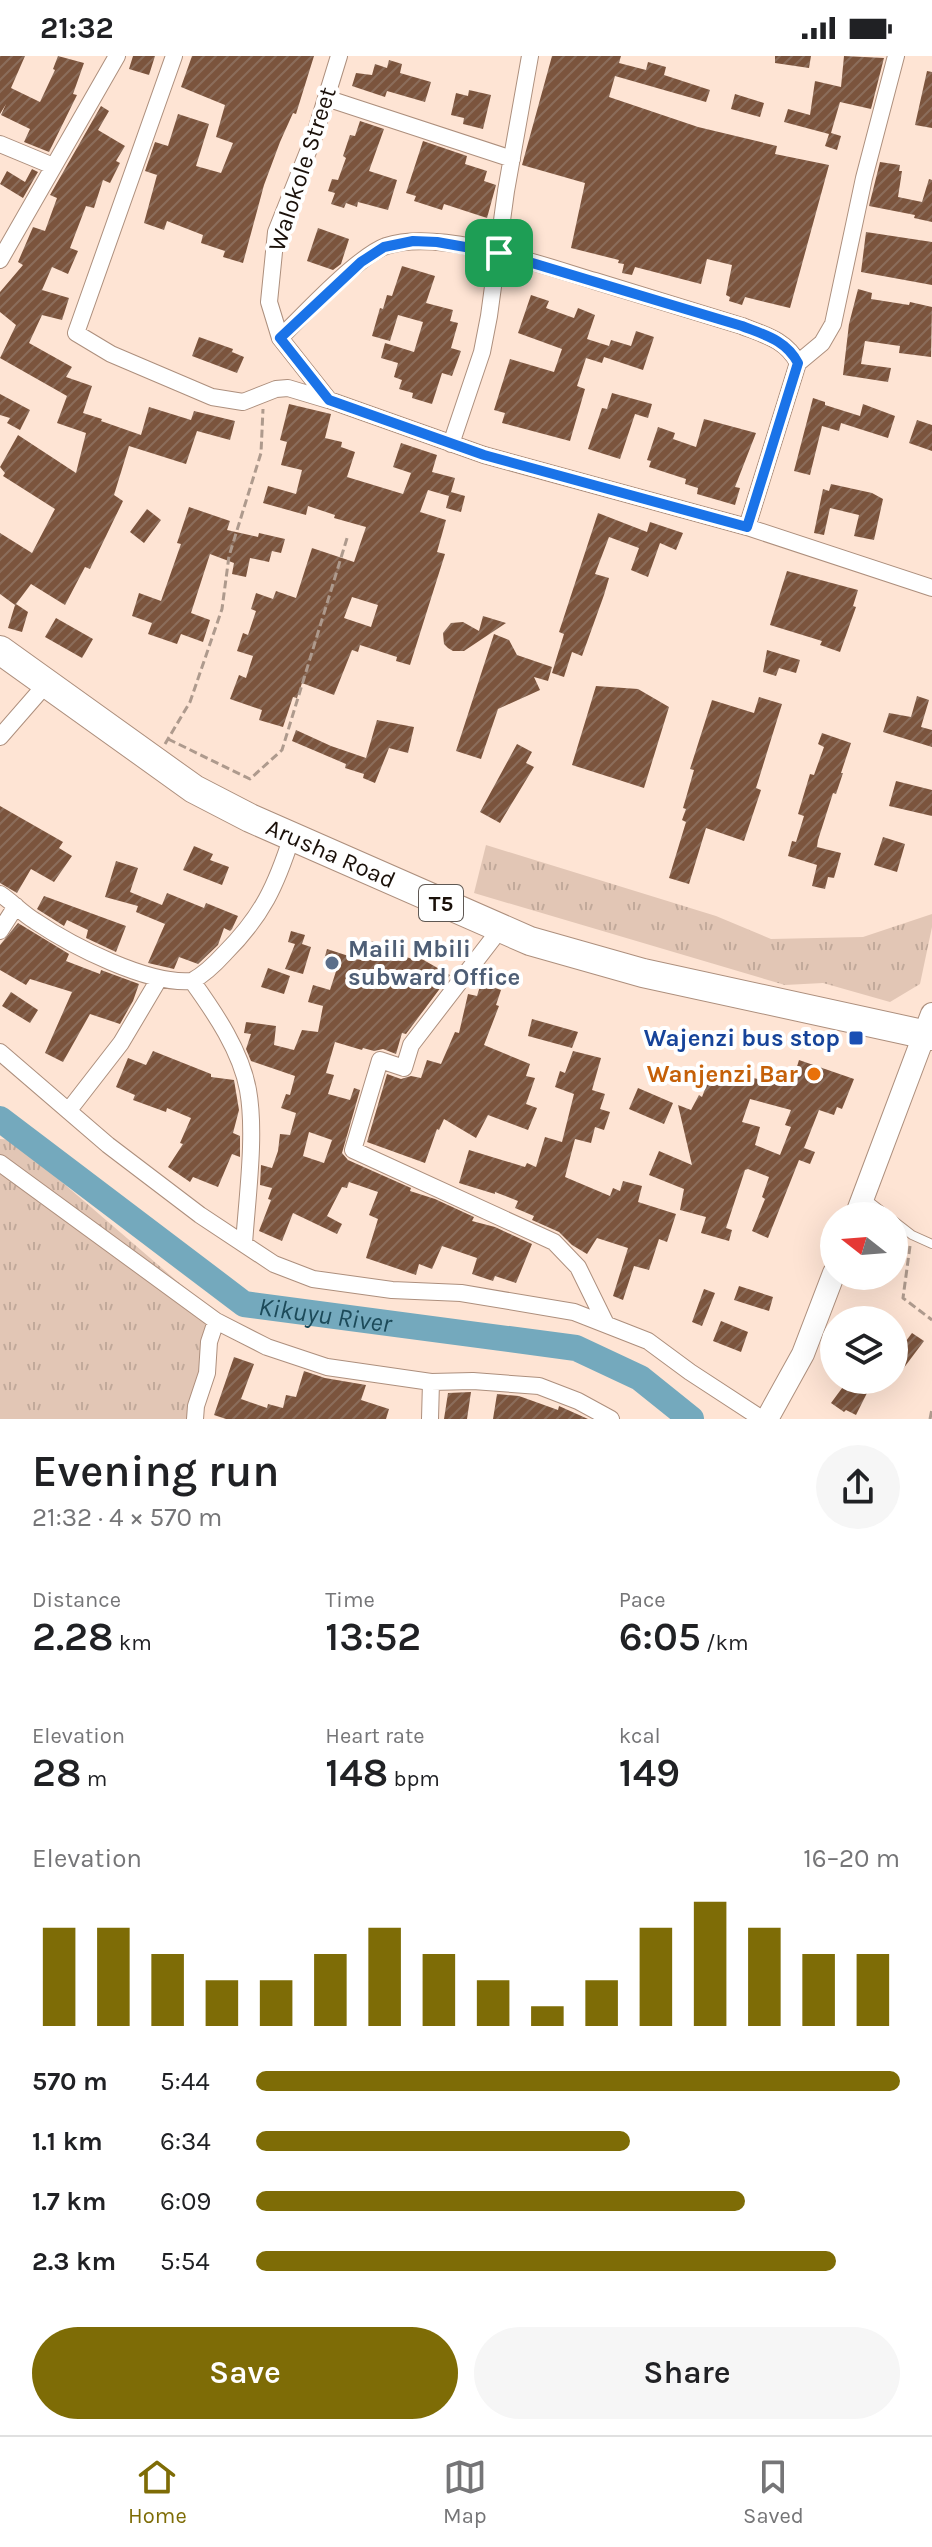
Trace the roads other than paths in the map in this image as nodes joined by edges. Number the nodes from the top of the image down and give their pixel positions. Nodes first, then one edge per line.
1 (117, 56) edge
2 (174, 56) edge
3 (339, 56) edge
4 (530, 56) edge
5 (896, 56) edge
6 (326, 98) junction
7 (0, 144) edge
8 (512, 159) junction
9 (53, 166) junction
10 (499, 253) junction
11 (0, 260) edge
12 (280, 338) junction
13 (798, 363) junction
14 (329, 400) junction
15 (451, 444) junction
16 (747, 527) junction
17 (932, 588) edge
18 (0, 650) edge
19 (47, 683) junction
20 (0, 737) edge
21 (292, 836) junction
22 (0, 894) edge
23 (16, 906) junction
24 (501, 928) junction
25 (0, 931) edge
26 (159, 979) junction
27 (192, 981) junction
28 (930, 1028) edge
29 (0, 1052) edge
30 (69, 1110) junction
31 (0, 1163) edge
32 (862, 1202) edge
33 (908, 1232) edge
34 (244, 1244) junction
35 (932, 1244) edge
36 (827, 1290) edge
37 (216, 1321) junction
38 (605, 1322) junction
39 (431, 1382) junction
40 (195, 1419) edge
41 (430, 1419) edge
42 (611, 1419) edge
43 (765, 1419) edge

1 - 9 street
2 - 14 street
3 - 6 street, Walokole Street
4 - 8 street
5 - 13 street
6 - 8 street
6 - 12 street, Walokole Street
7 - 9 street
8 - 10 street
9 - 11 street
10 - 12 street
10 - 13 street
10 - 15 street
12 - 14 street, Walokole Street
13 - 16 street
14 - 15 street
15 - 16 street
16 - 17 street
18 - 19 highway, Arusha Road / T5
19 - 20 street
19 - 21 highway, Arusha Road / T5
21 - 24 highway, Arusha Road / T5
21 - 27 street
22 - 23 street
23 - 25 street
23 - 26 street
24 - 28 highway, Arusha Road / T5
24 - 38 street
26 - 27 street
26 - 30 street
27 - 34 street
28 - 32 street
29 - 30 street
30 - 34 street
31 - 37 street
33 - 35 lane
34 - 38 street
36 - 43 street
37 - 39 street
37 - 40 street
38 - 43 street
39 - 41 street
39 - 42 street

